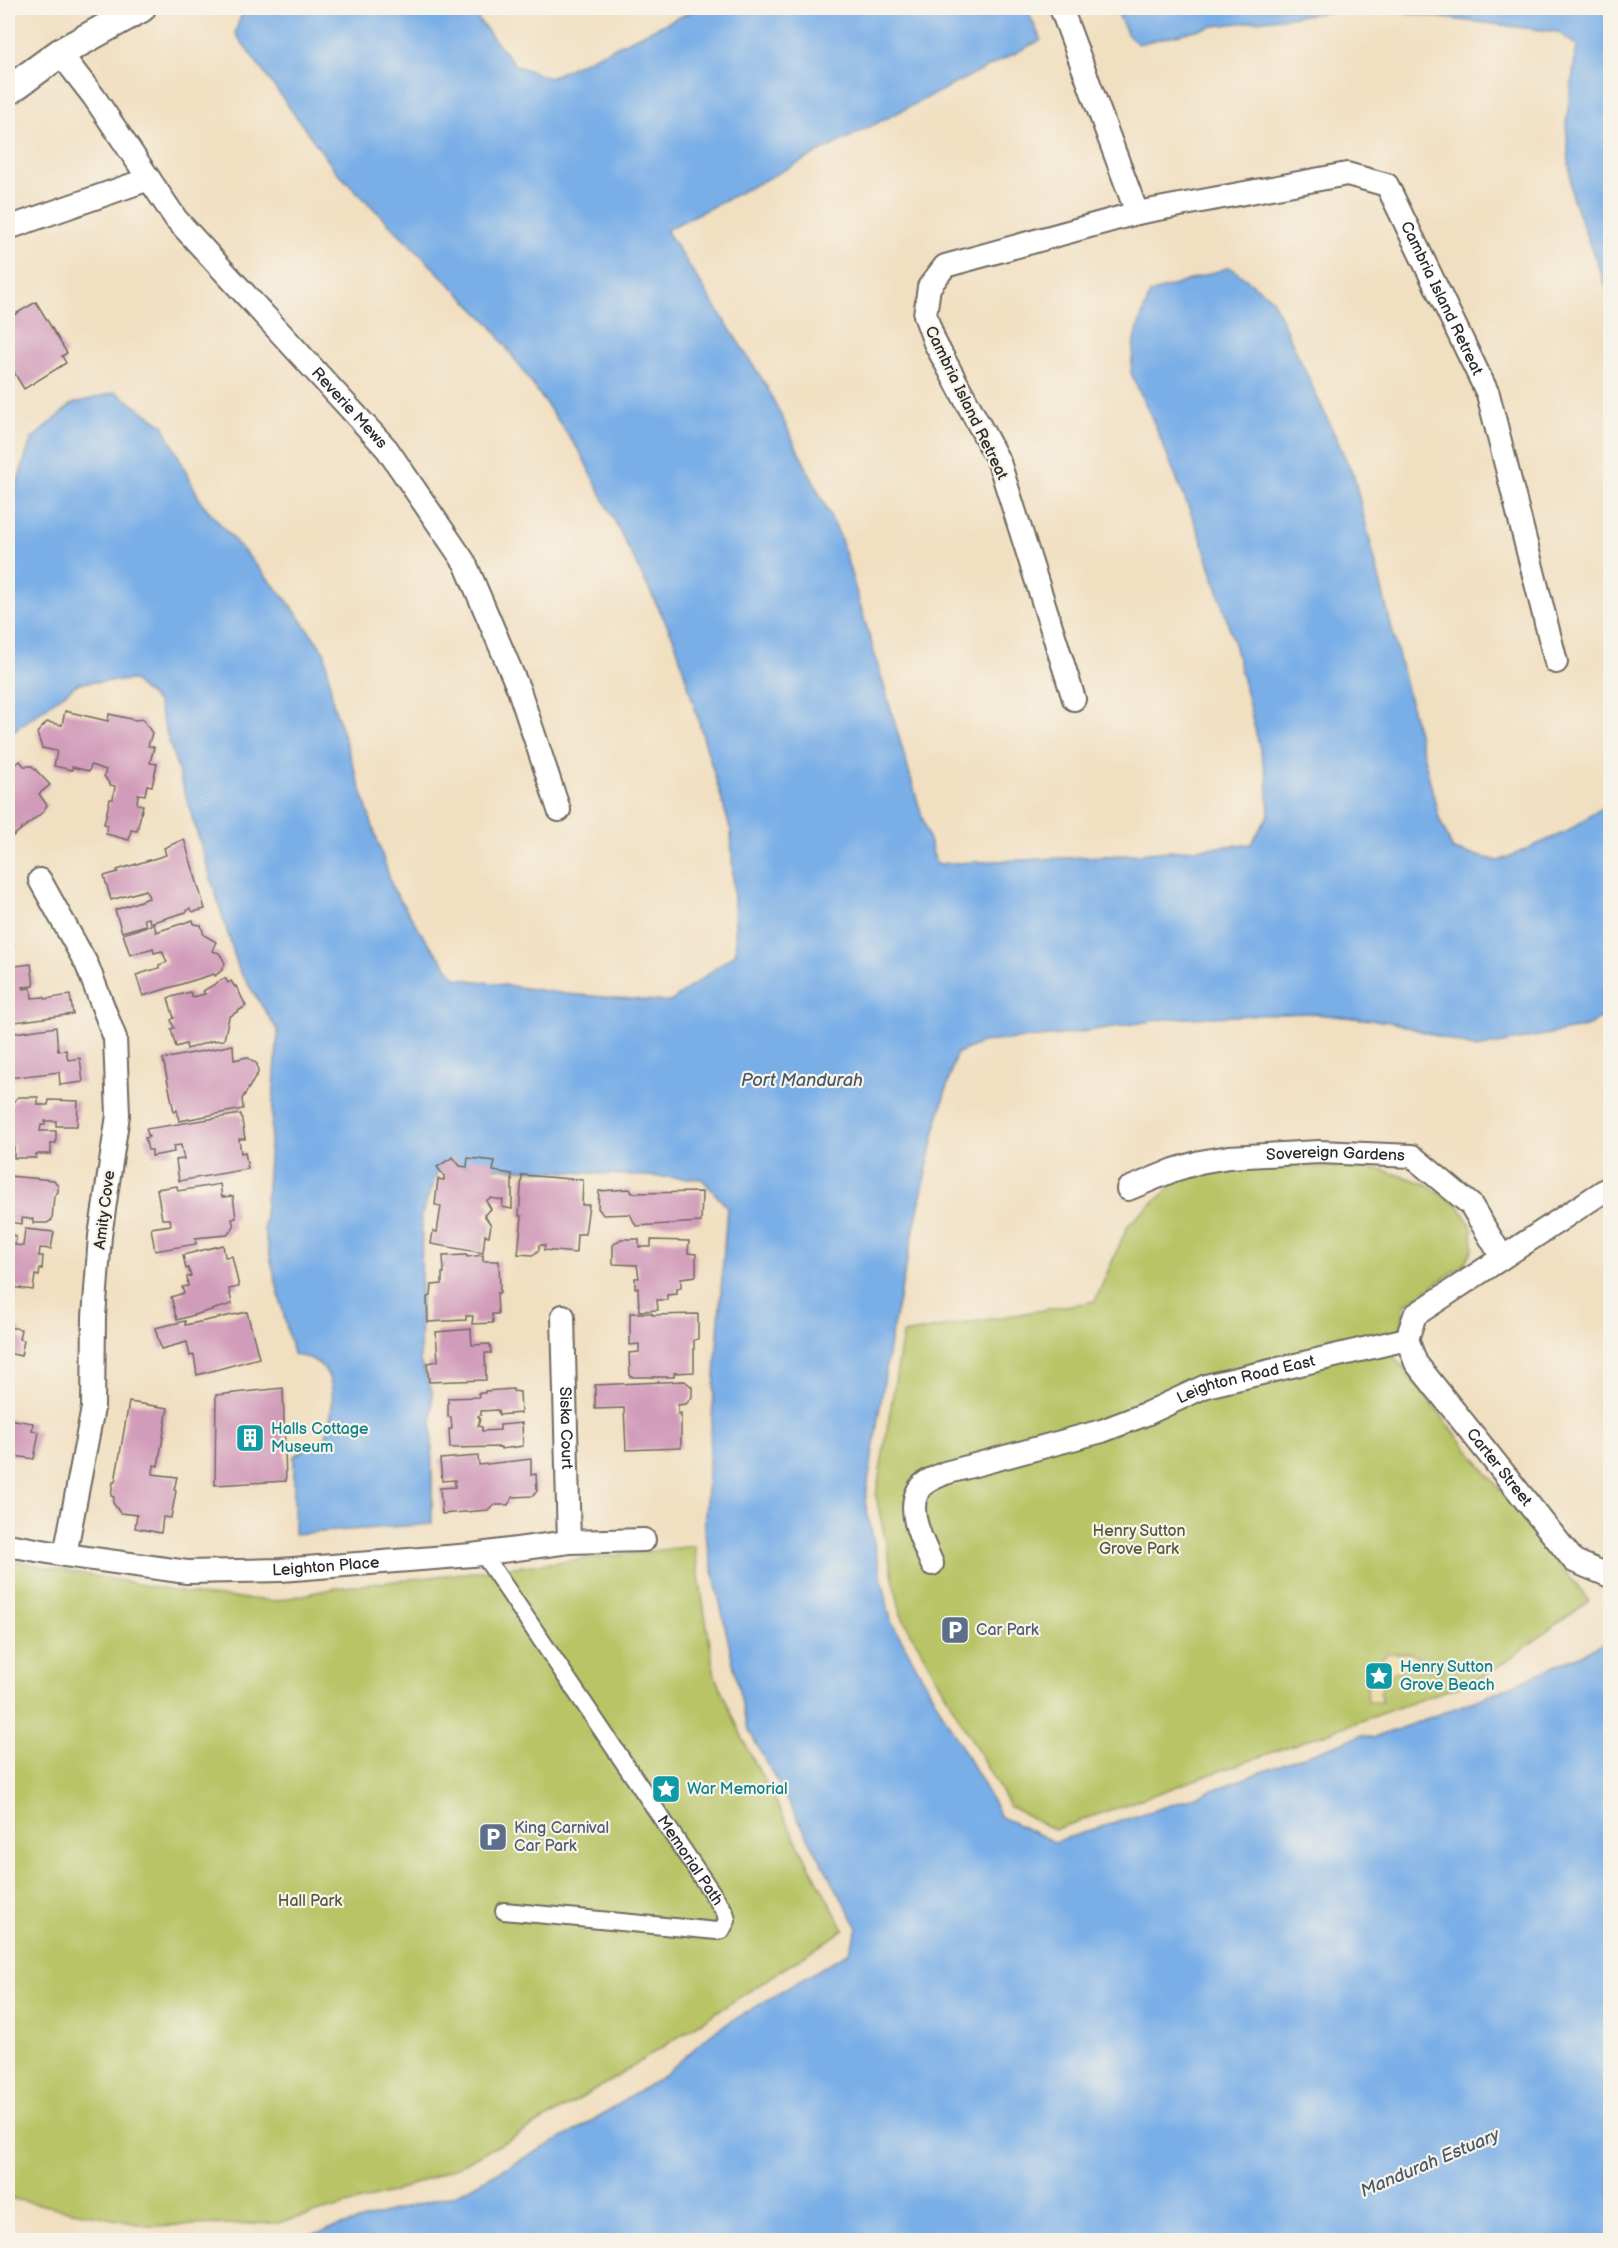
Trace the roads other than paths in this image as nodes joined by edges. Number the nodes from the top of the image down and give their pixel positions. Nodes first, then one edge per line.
1 (141, 8) edge
2 (1061, 8) edge
3 (60, 53) junction
4 (8, 91) edge
5 (149, 178) junction
6 (1137, 213) junction
7 (8, 228) edge
8 (1556, 662) dead end
9 (1074, 699) dead end
10 (559, 810) dead end
11 (40, 880) dead end
12 (1611, 1187) edge
13 (1128, 1189) dead end
14 (1502, 1257) junction
15 (563, 1316) dead end
16 (1407, 1339) junction
17 (644, 1540) dead end
18 (569, 1542) junction
19 (8, 1545) edge
20 (483, 1554) junction
21 (65, 1555) junction
22 (932, 1564) dead end
23 (1611, 1576) edge
24 (504, 1911) dead end

1 - 3 street
2 - 6 street
3 - 4 street
3 - 5 street, Reverie Mews
5 - 7 street
5 - 10 street, Reverie Mews
6 - 8 street, Cambria Island Retreat
6 - 9 street, Cambria Island Retreat
11 - 21 street, Amity Cove
12 - 14 street
13 - 14 street, Sovereign Gardens
14 - 16 street
15 - 18 street, Siska Court
16 - 22 street, Leighton Road East
16 - 23 street, Carter Street
17 - 18 street, Leighton Place
18 - 20 street, Leighton Place
19 - 21 street, Leighton Place
20 - 21 street, Leighton Place
20 - 24 street, Memorial Path

